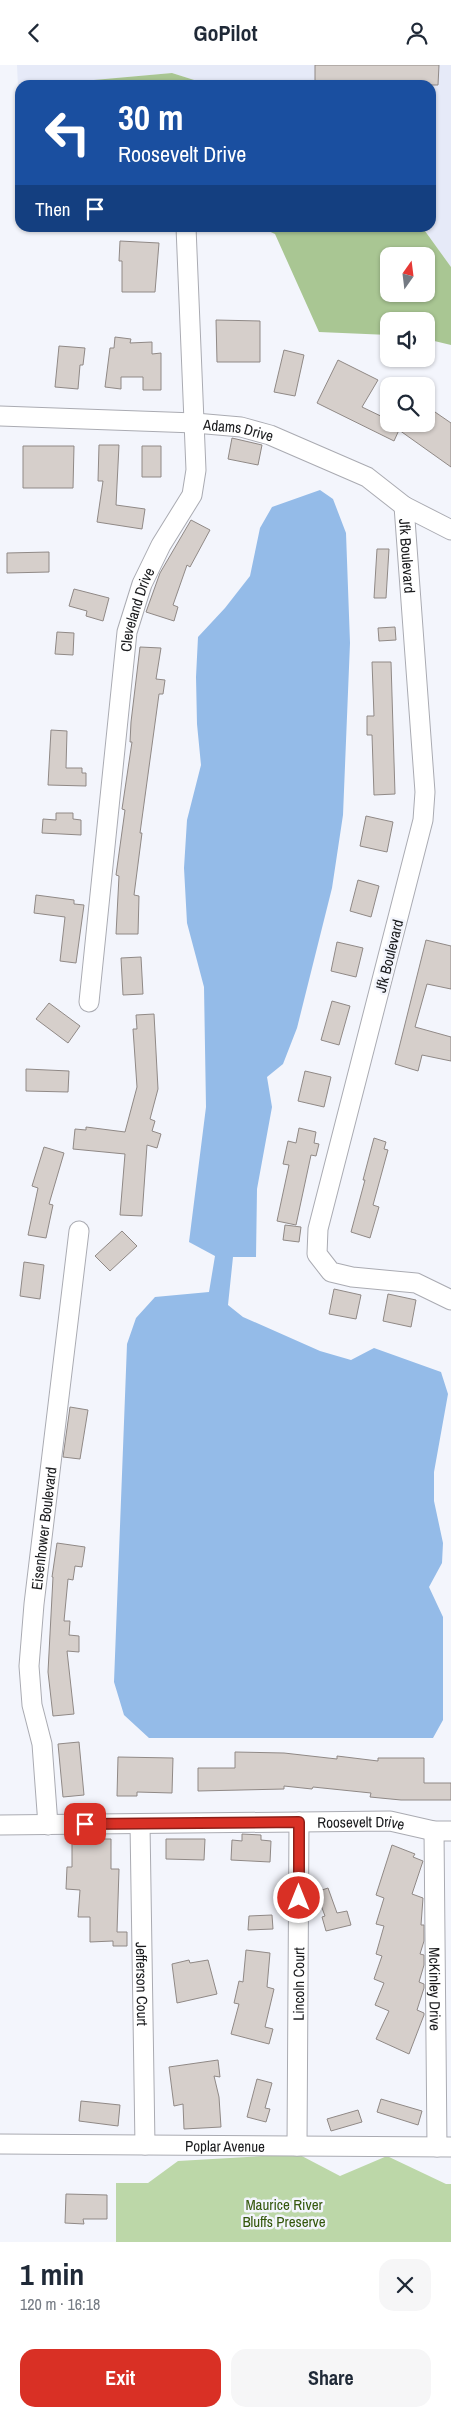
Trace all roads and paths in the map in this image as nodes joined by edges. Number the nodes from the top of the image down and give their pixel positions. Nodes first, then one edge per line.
1 (186, 232) edge
2 (0, 416) edge
3 (195, 423) junction
4 (404, 506) junction
5 (451, 530) edge
6 (89, 1002) dead end
7 (79, 1231) dead end
8 (451, 1300) edge
9 (299, 1822) junction
10 (140, 1824) junction
11 (0, 1825) edge
12 (48, 1825) junction
13 (442, 1831) edge
14 (0, 2144) edge
15 (145, 2145) junction
16 (297, 2146) junction
17 (444, 2147) edge

1 - 3 street, Cleveland Drive
2 - 3 street, Adams Drive
3 - 4 street, Adams Drive
3 - 6 street, Cleveland Drive
4 - 5 street, Adams Drive
4 - 8 street, Jfk Boulevard
7 - 12 street, Eisenhower Boulevard
9 - 10 street, Roosevelt Drive
9 - 13 street, Roosevelt Drive
9 - 16 street, Lincoln Court
10 - 12 street, Roosevelt Drive
10 - 15 street, Jefferson Court
11 - 12 street, Roosevelt Drive
13 - 17 street, McKinley Drive
14 - 15 street, Poplar Avenue
15 - 16 street, Poplar Avenue
16 - 17 street, Poplar Avenue

